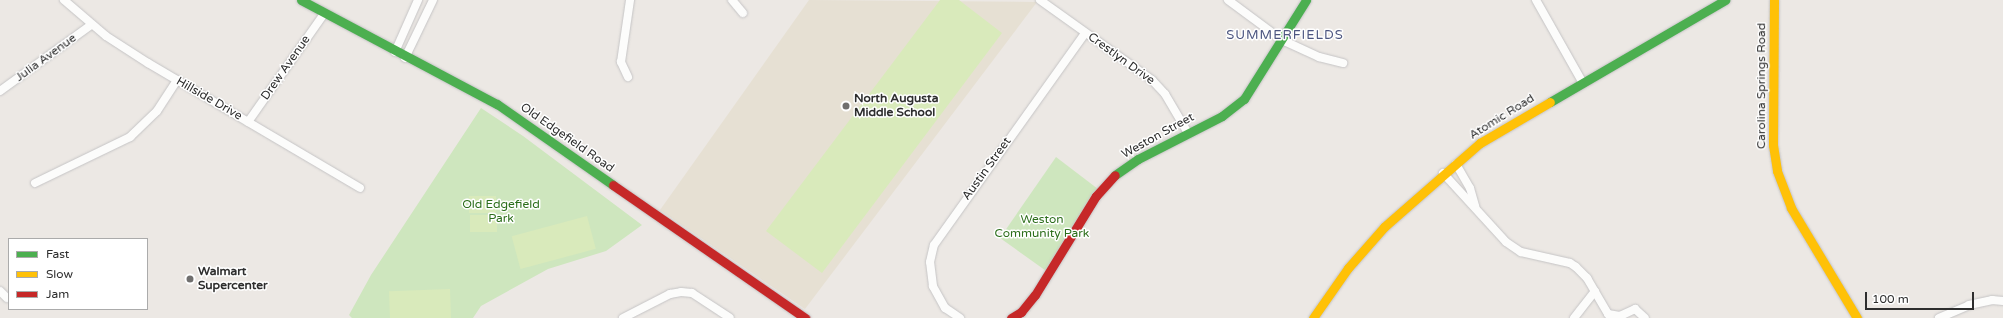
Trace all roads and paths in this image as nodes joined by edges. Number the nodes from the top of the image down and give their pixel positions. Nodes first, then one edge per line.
1 (64, 0) edge
2 (301, 0) edge
3 (418, 0) edge
4 (433, 0) edge
5 (630, 0) edge
6 (732, 0) edge
7 (1040, 0) edge
8 (1228, 0) edge
9 (1306, 0) edge
10 (1536, 0) edge
11 (1725, 0) edge
12 (1774, 0) edge
13 (743, 13) dead end
14 (324, 14) junction
15 (91, 25) junction
16 (1085, 33) junction
17 (1282, 40) junction
18 (394, 52) junction
19 (405, 58) junction
20 (1343, 63) dead end
21 (628, 77) dead end
22 (176, 80) junction
23 (1583, 83) junction
24 (0, 91) edge
25 (248, 122) junction
26 (1188, 133) junction
27 (1456, 164) junction
28 (1443, 173) junction
29 (35, 183) dead end
30 (360, 188) dead end
31 (1477, 209) junction
32 (0, 291) edge
33 (1595, 291) junction
34 (7, 298) dead end
35 (2003, 301) edge
36 (948, 316) edge
37 (1607, 316) edge
38 (623, 318) edge
39 (730, 318) edge
40 (805, 318) edge
41 (960, 318) edge
42 (1010, 318) edge
43 (1313, 318) edge
44 (1574, 318) edge
45 (1645, 318) edge
46 (1857, 318) edge
47 (1939, 318) edge

1 - 15 street, Hillside Drive
2 - 14 street, Old Edgefield Road
3 - 18 street
4 - 19 street
5 - 21 street
6 - 13 street
7 - 16 street, Crestlyn Drive
8 - 17 street
9 - 17 street, Weston Street
10 - 23 street
11 - 23 street, Atomic Road
12 - 46 street, Carolina Springs Road
14 - 18 street, Old Edgefield Road
14 - 25 street, Drew Avenue
15 - 22 street, Hillside Drive
15 - 24 street, Julia Avenue
16 - 26 street, Crestlyn Drive
16 - 36 street, Austin Street
17 - 20 street
17 - 26 street, Weston Street
18 - 19 street, Old Edgefield Road
19 - 40 street, Old Edgefield Road
22 - 25 street, Hillside Drive
22 - 29 street
23 - 27 street, Atomic Road
25 - 30 street, Hillside Drive
26 - 42 street, Weston Street
27 - 28 street, Atomic Road
27 - 31 street
28 - 31 street
28 - 43 street, Atomic Road
31 - 33 street
32 - 34 street
33 - 37 street
33 - 44 street
35 - 47 street
36 - 41 street
37 - 45 street
38 - 39 street

